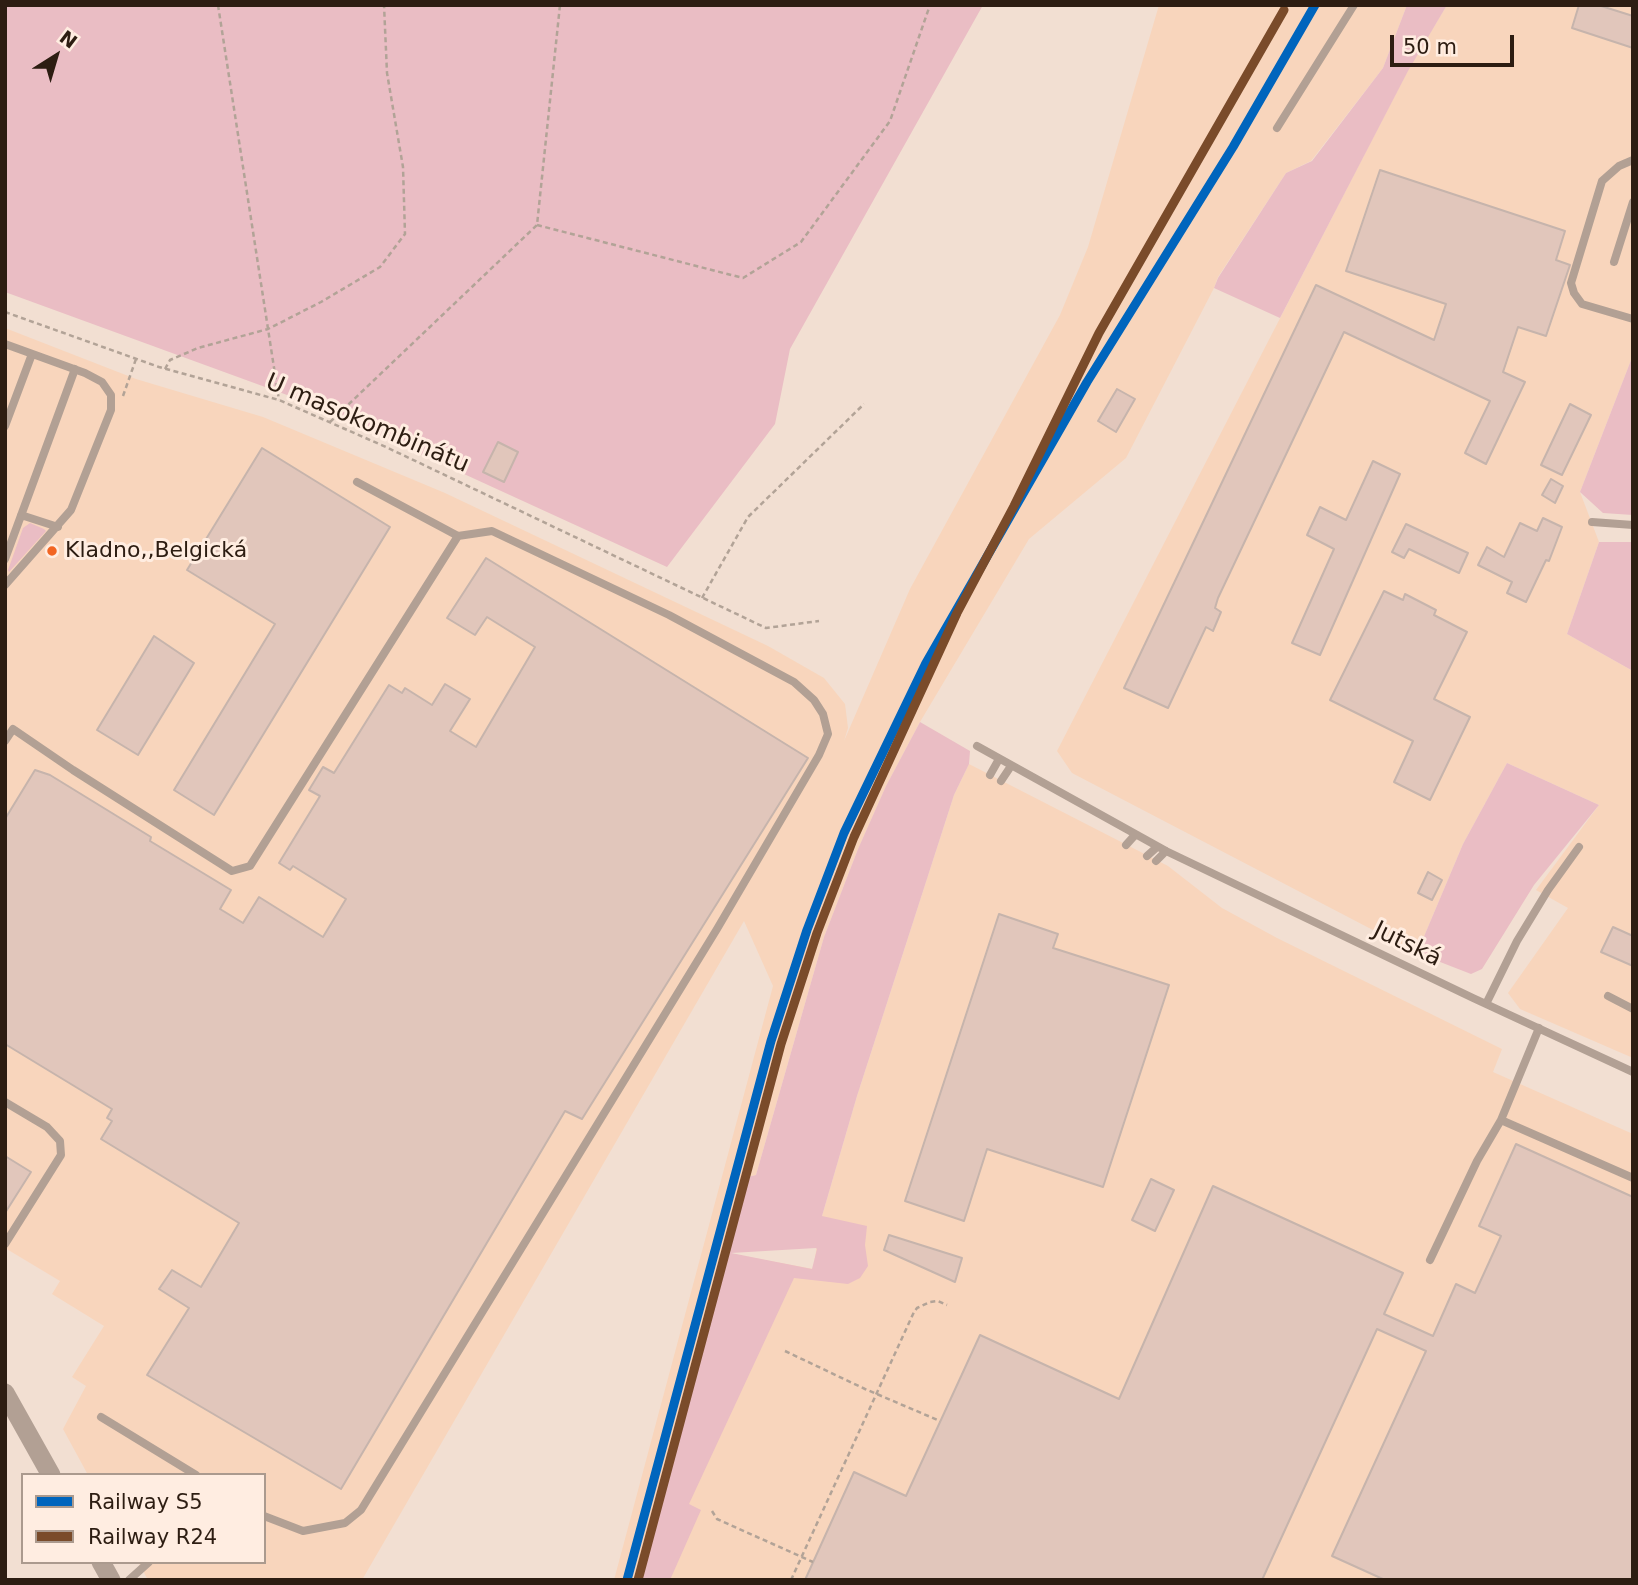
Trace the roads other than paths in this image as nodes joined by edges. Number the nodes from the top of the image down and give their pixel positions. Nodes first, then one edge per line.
1 (1354, 5) edge
2 (1277, 128) dead end
3 (1633, 160) edge
4 (1633, 202) edge
5 (1614, 262) dead end
6 (1633, 319) edge
7 (5, 344) edge
8 (32, 354) junction
9 (75, 369) junction
10 (5, 426) edge
11 (357, 482) dead end
12 (21, 515) junction
13 (1592, 523) dead end
14 (1633, 525) edge
15 (58, 527) junction
16 (458, 536) junction
17 (5, 559) edge
18 (5, 585) edge
19 (5, 723) edge
20 (13, 729) junction
21 (5, 741) edge
22 (977, 746) dead end
23 (999, 760) junction
24 (1011, 766) junction
25 (990, 775) dead end
26 (1001, 781) dead end
27 (1135, 835) junction
28 (1126, 845) dead end
29 (1157, 847) junction
30 (1579, 847) dead end
31 (1166, 852) junction
32 (1147, 856) dead end
33 (1156, 861) dead end
34 (1608, 996) dead end
35 (1486, 1004) junction
36 (1633, 1009) edge
37 (1539, 1028) junction
38 (1633, 1072) edge
39 (5, 1102) edge
40 (1501, 1120) junction
41 (1633, 1178) edge
42 (5, 1244) edge
43 (1430, 1261) dead end
44 (5, 1393) edge
45 (101, 1417) dead end
46 (50, 1473) edge
47 (193, 1473) edge
48 (266, 1517) edge
49 (102, 1564) edge
50 (147, 1564) edge
51 (111, 1580) edge
52 (128, 1580) edge

1 - 2 lane
3 - 6 lane
4 - 5 lane
7 - 8 lane
8 - 9 lane
8 - 10 lane
9 - 12 lane
9 - 15 lane
11 - 16 lane
12 - 15 lane
12 - 17 lane
13 - 14 lane
15 - 18 lane
16 - 20 lane
16 - 48 lane
19 - 20 lane
20 - 21 lane
22 - 23 lane, Jutská
23 - 24 lane, Jutská
23 - 25 lane
24 - 26 lane
24 - 27 lane, Jutská
27 - 28 lane
27 - 29 lane, Jutská
29 - 31 lane, Jutská
29 - 32 lane
30 - 35 lane
31 - 33 lane
31 - 35 lane, Jutská
34 - 36 lane
35 - 37 lane, Jutská
37 - 38 lane, Jutská
37 - 40 lane
39 - 42 lane
40 - 41 lane
40 - 43 lane
44 - 46 street
45 - 47 lane
49 - 51 street
50 - 52 lane

